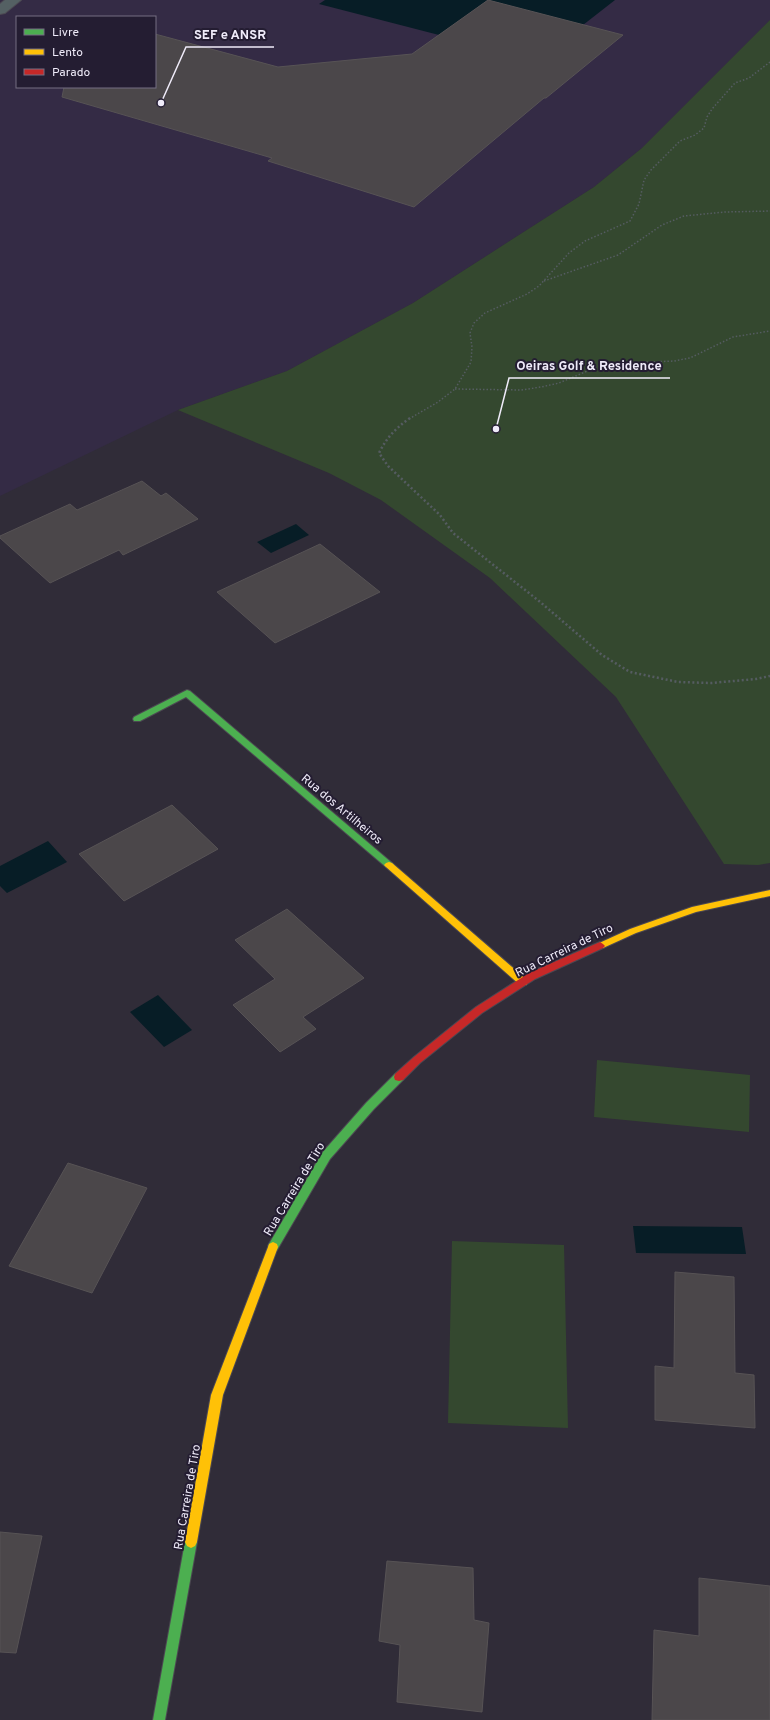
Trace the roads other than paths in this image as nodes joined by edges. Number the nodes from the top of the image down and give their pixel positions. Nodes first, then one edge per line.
1 (14, 0) edge
2 (0, 10) edge
3 (137, 719) dead end
4 (770, 893) edge
5 (523, 982) junction
6 (159, 1720) edge

1 - 2 street
3 - 5 street, Rua dos Artilheiros
4 - 5 street, Rua Carreira de Tiro
5 - 6 street, Rua Carreira de Tiro

